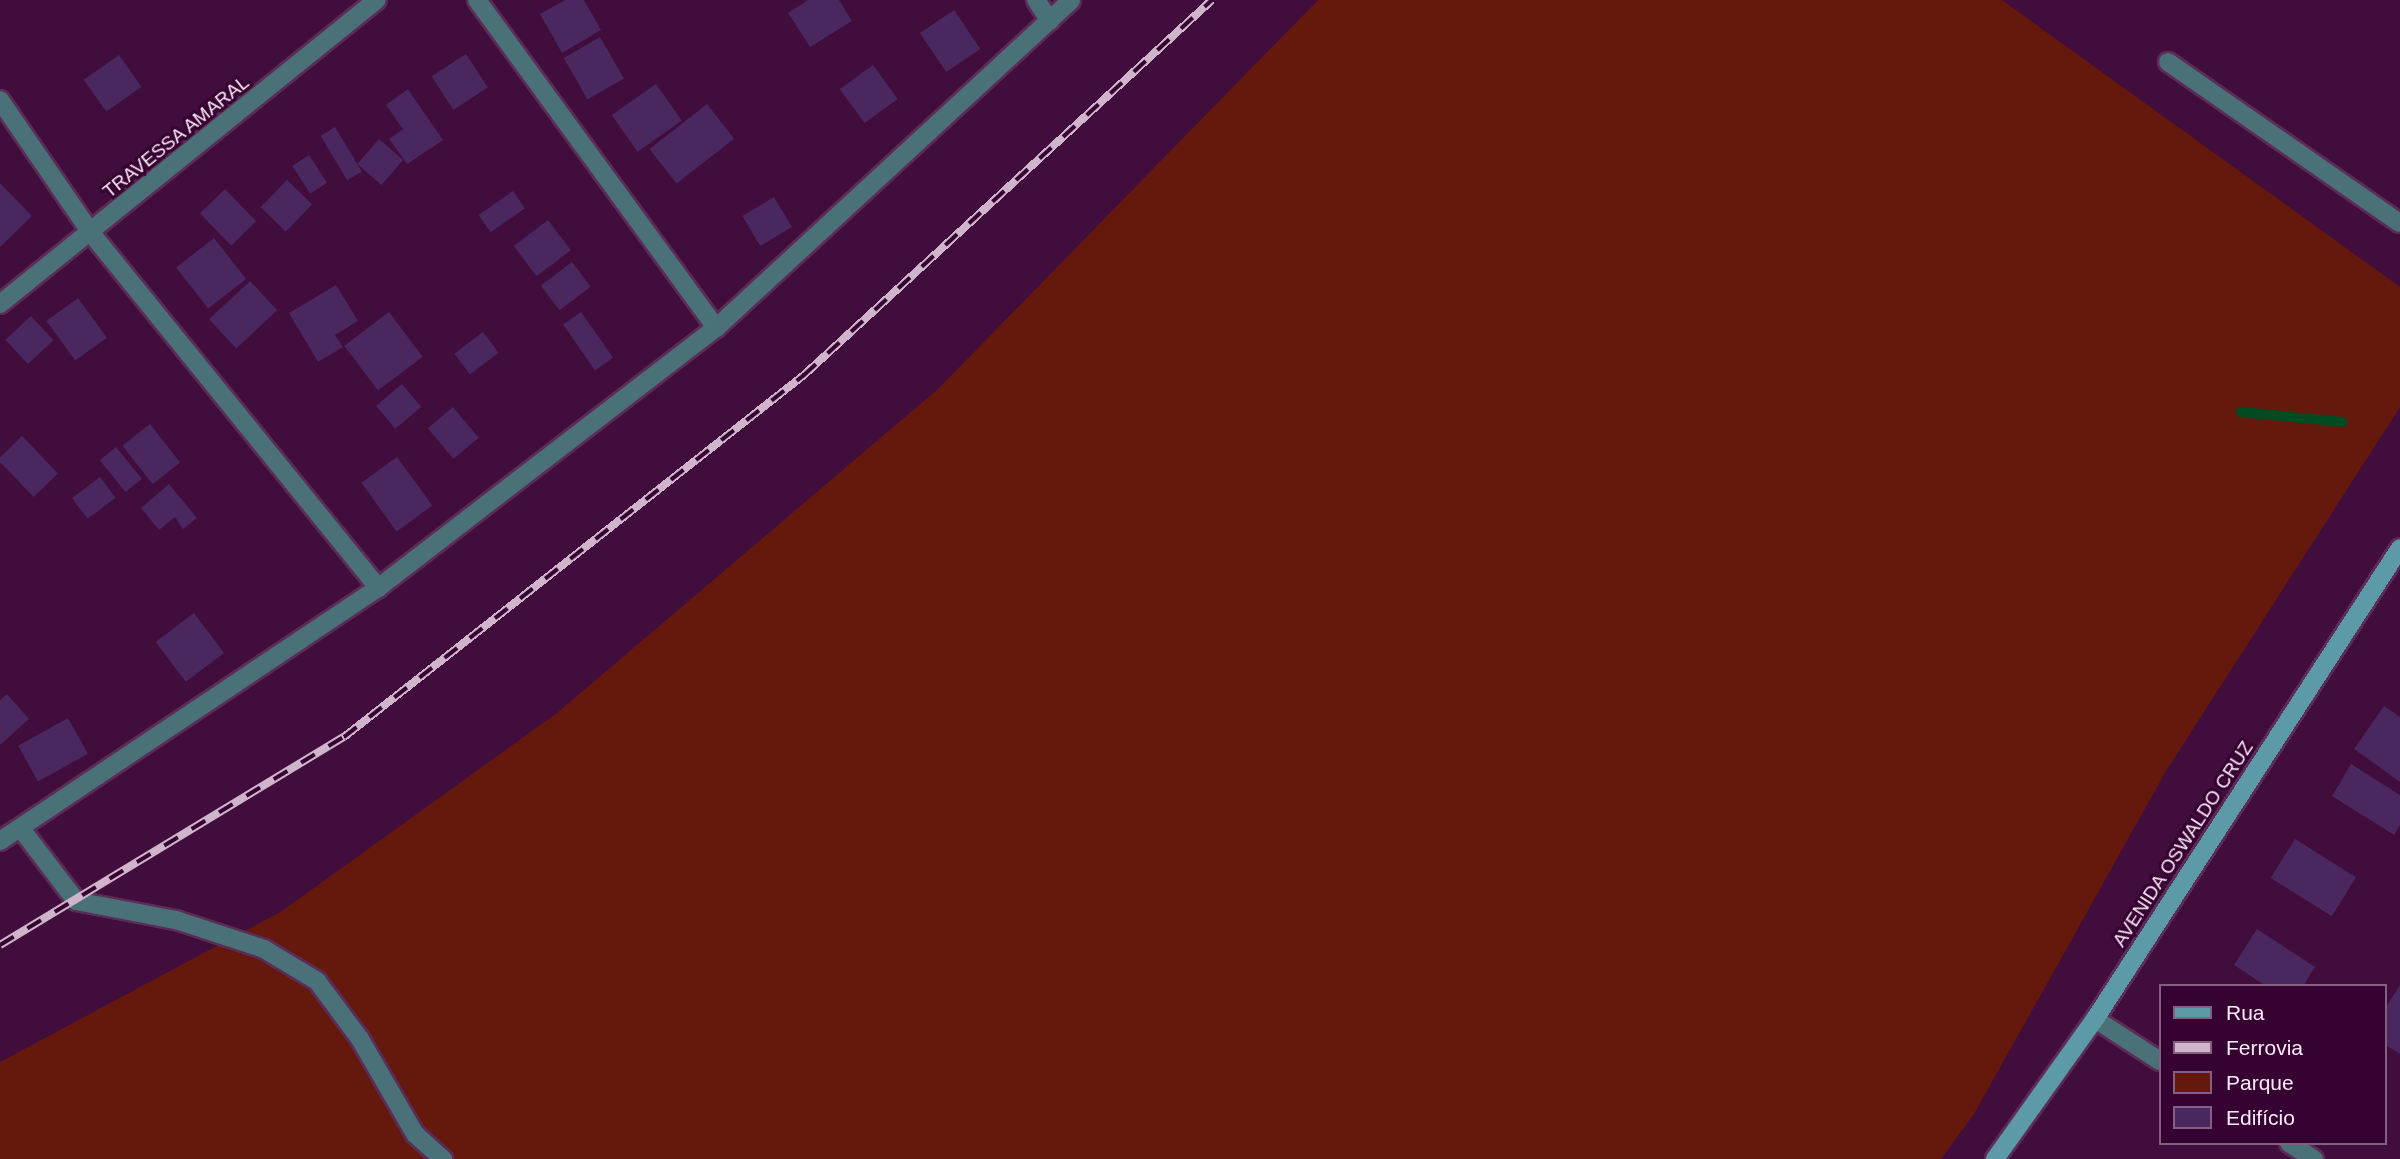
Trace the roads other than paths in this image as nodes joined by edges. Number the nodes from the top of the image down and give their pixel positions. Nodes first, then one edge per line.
1 (377, 0) edge
2 (477, 0) edge
3 (1036, 0) edge
4 (1071, 0) edge
5 (1050, 21) junction
6 (2168, 62) dead end
7 (0, 100) edge
8 (2400, 223) edge
9 (91, 233) junction
10 (0, 304) edge
11 (716, 328) junction
12 (2400, 549) edge
13 (378, 588) junction
14 (22, 830) junction
15 (0, 841) edge
16 (2095, 1020) junction
17 (2158, 1060) edge
18 (2292, 1145) edge
19 (443, 1159) edge
20 (1995, 1159) edge
21 (2314, 1159) edge

1 - 9 street, TRAVESSA AMARAL
2 - 11 street
3 - 5 street
4 - 5 street
5 - 11 street
6 - 8 street
7 - 9 street
9 - 10 street, TRAVESSA AMARAL
9 - 13 street
11 - 13 street
12 - 16 street, AVENIDA OSWALDO CRUZ
13 - 14 street
14 - 15 street
14 - 19 street
16 - 17 street
16 - 20 street, AVENIDA OSWALDO CRUZ
18 - 21 street

